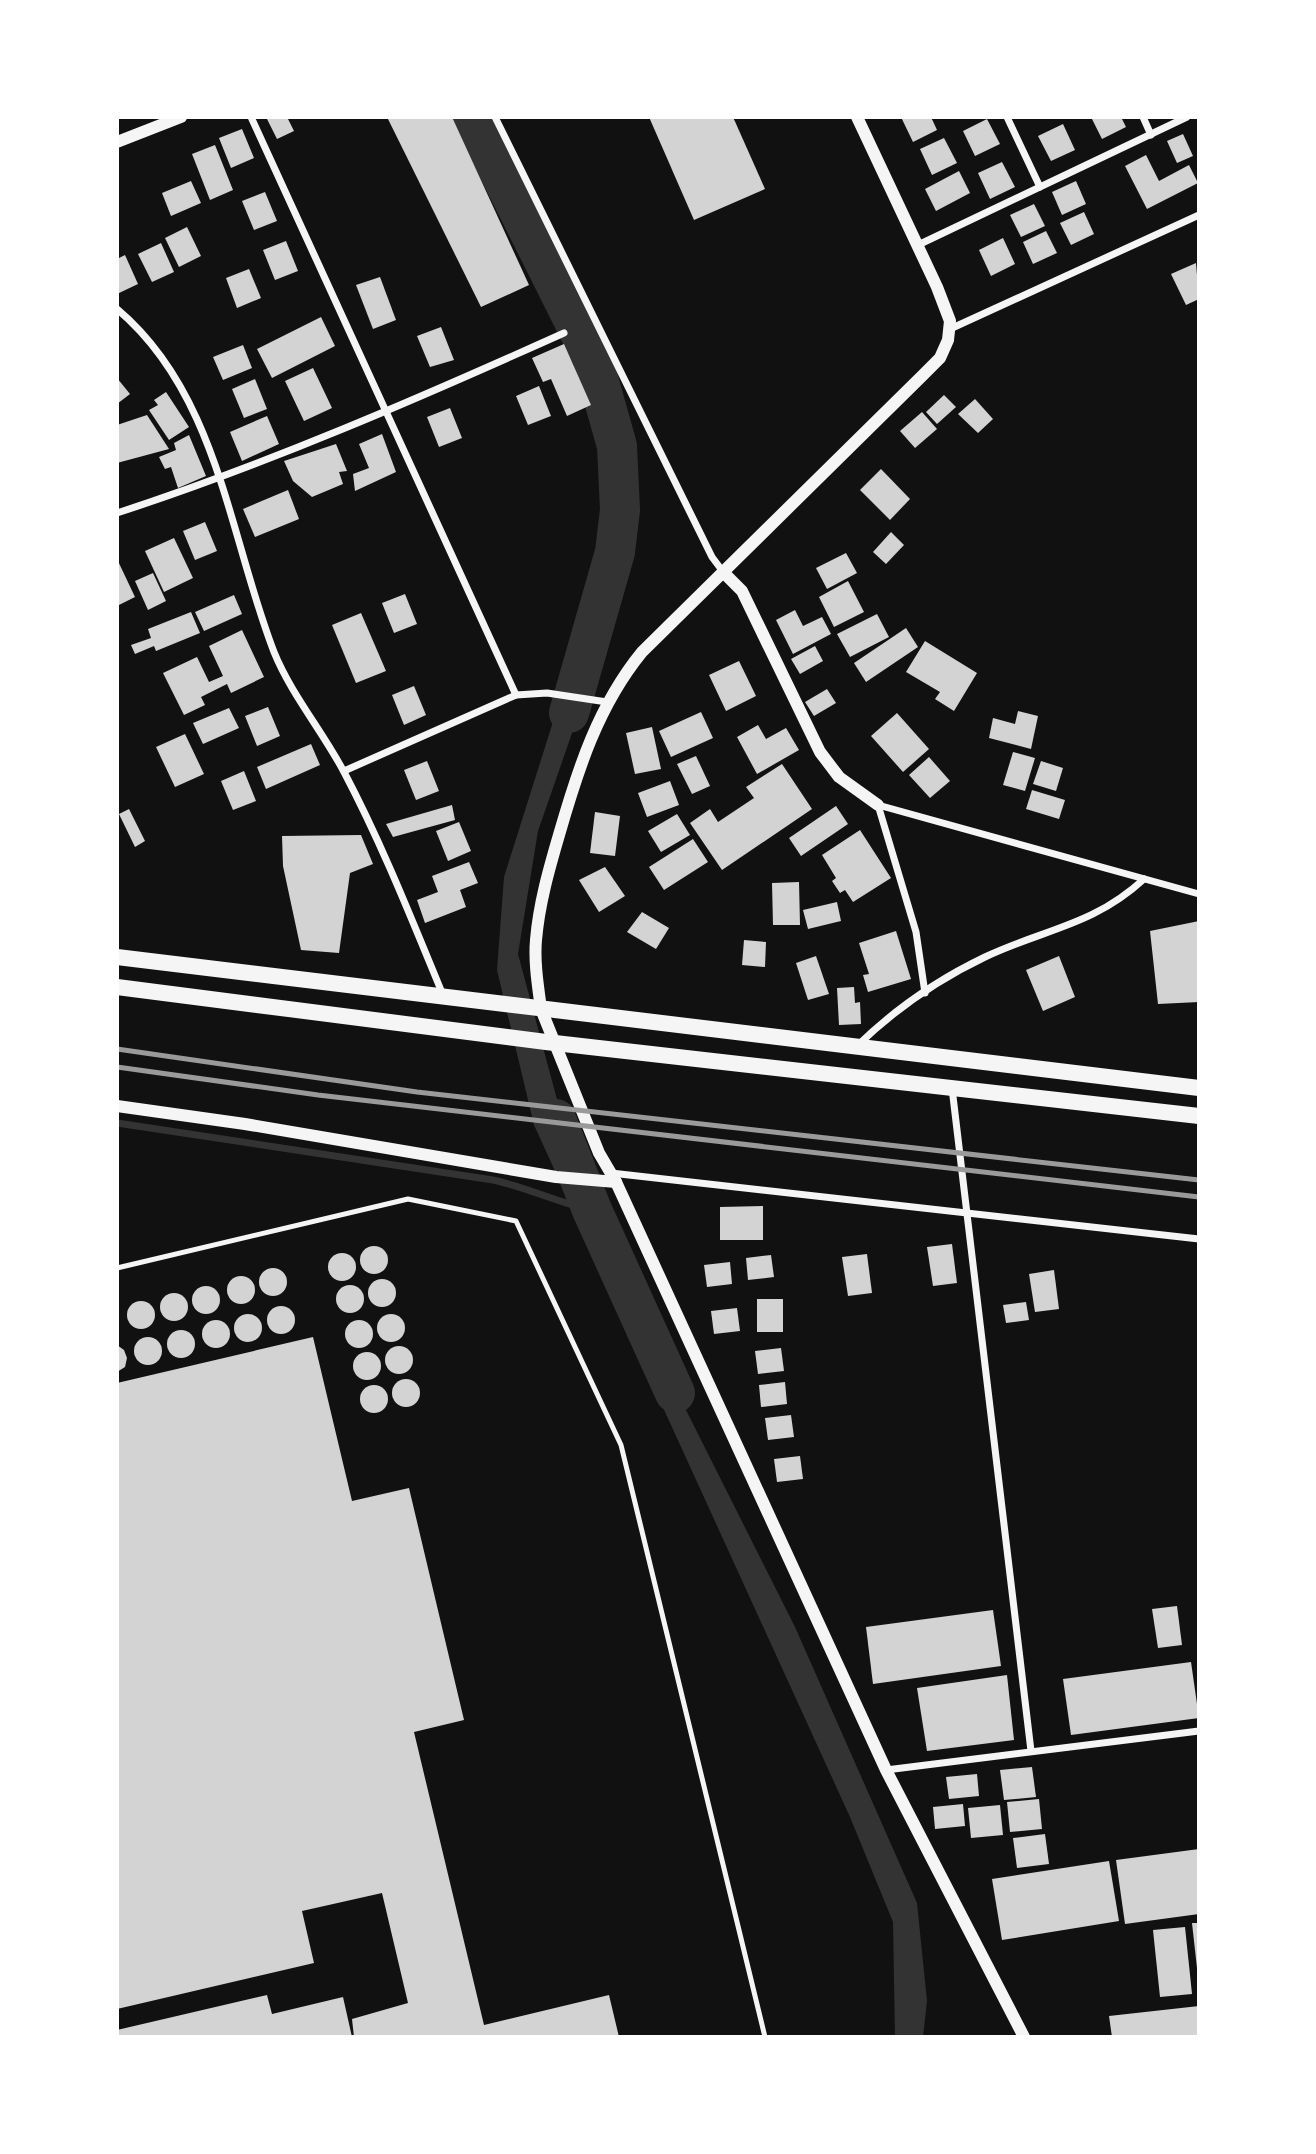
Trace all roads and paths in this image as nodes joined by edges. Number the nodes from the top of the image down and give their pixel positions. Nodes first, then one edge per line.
1 (181, 117) edge
2 (251, 117) edge
3 (495, 117) edge
4 (857, 117) edge
5 (1007, 117) edge
6 (1143, 117) edge
7 (1187, 117) edge
8 (1151, 135) junction
9 (117, 142) edge
10 (1040, 187) junction
11 (1199, 215) edge
12 (918, 245) junction
13 (117, 309) edge
14 (950, 329) junction
15 (564, 333) dead end
16 (387, 411) junction
17 (220, 479) junction
18 (117, 513) edge
19 (725, 574) junction
20 (516, 695) junction
21 (607, 702) junction
22 (344, 771) junction
23 (878, 805) junction
24 (1144, 879) junction
25 (1199, 894) edge
26 (117, 957) edge
27 (117, 987) edge
28 (925, 993) junction
29 (443, 996) junction
30 (539, 1009) junction
31 (550, 1042) junction
32 (857, 1046) junction
33 (952, 1087) junction
34 (1199, 1088) edge
35 (117, 1106) edge
36 (1199, 1116) edge
37 (613, 1177) junction
38 (965, 1212) junction
39 (1199, 1239) edge
40 (117, 1268) edge
41 (1199, 1731) edge
42 (1031, 1751) junction
43 (886, 1770) junction
44 (765, 2037) edge
45 (1024, 2037) edge

1 - 9 street
2 - 16 street
3 - 19 street
4 - 12 street
5 - 10 street
6 - 8 street
7 - 8 street
8 - 10 street
10 - 12 street
11 - 14 street
12 - 14 street
13 - 17 street
14 - 19 street
15 - 16 street
16 - 17 street
16 - 20 street
17 - 18 street
17 - 22 street
19 - 21 street
19 - 23 street
20 - 21 street
20 - 22 street
21 - 30 street
22 - 29 street
23 - 24 street
23 - 28 street
24 - 25 street
24 - 28 street
26 - 29 highway
27 - 31 highway
28 - 32 street
29 - 30 highway
30 - 31 street
30 - 32 highway
31 - 33 highway
31 - 37 street
32 - 34 highway
33 - 36 highway
33 - 38 street
35 - 37 street
37 - 38 street
37 - 43 street
38 - 39 street
38 - 42 street
40 - 44 lane
41 - 42 street
42 - 43 street
43 - 45 street

